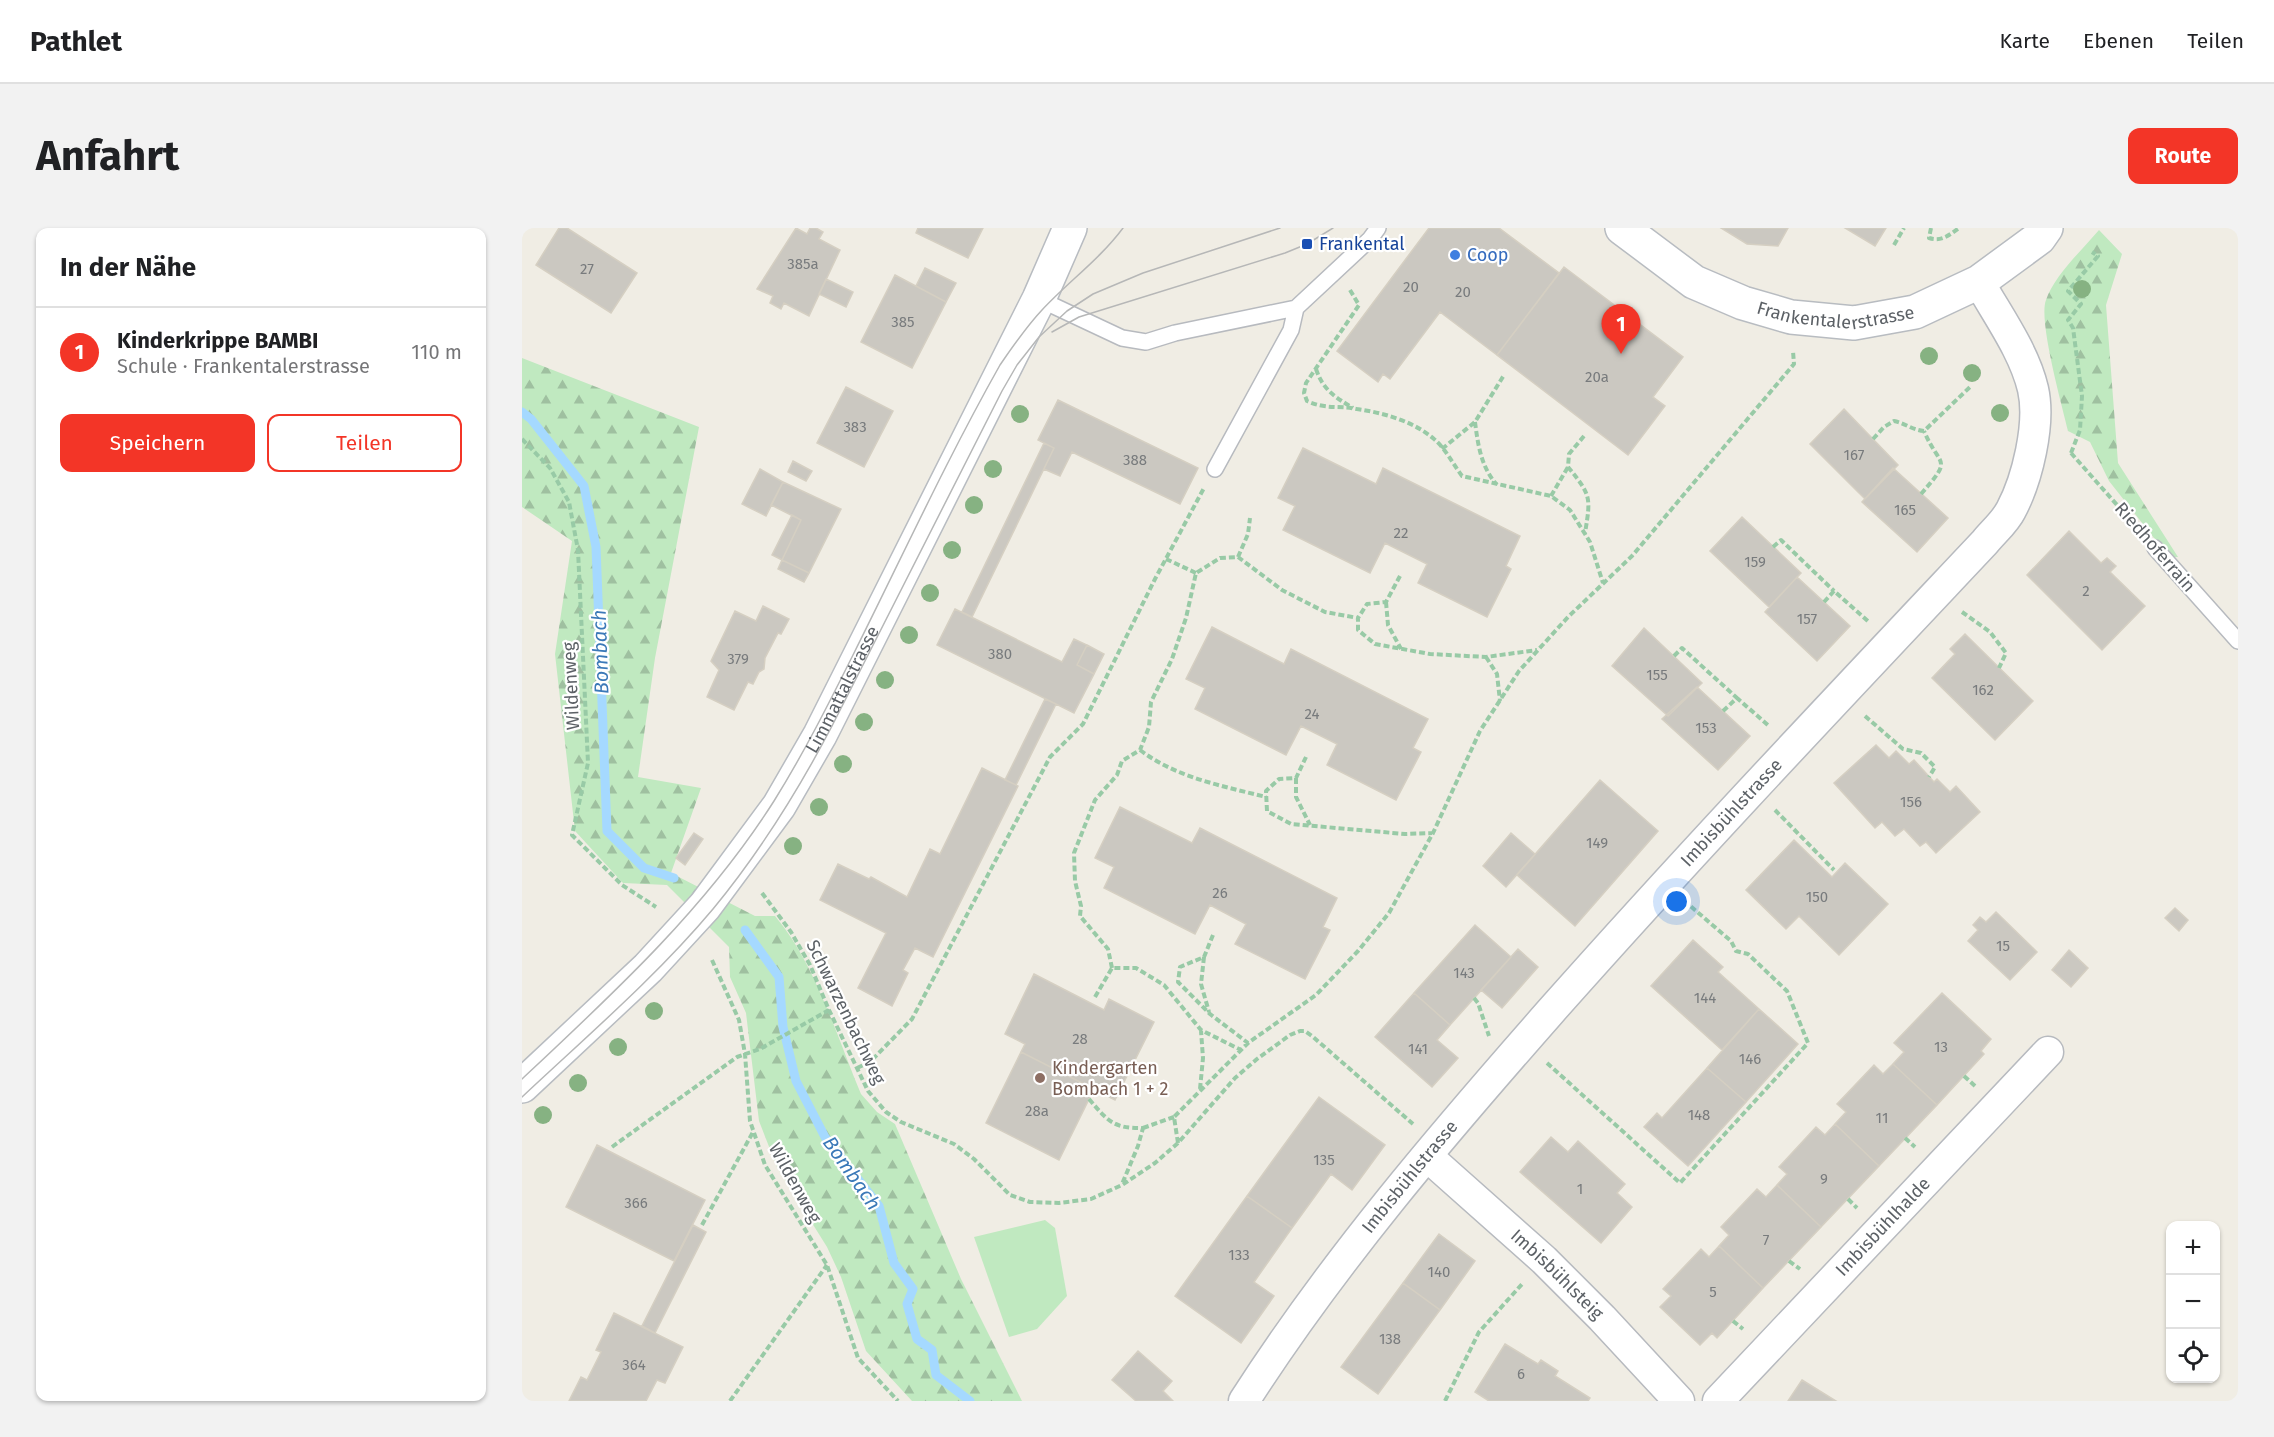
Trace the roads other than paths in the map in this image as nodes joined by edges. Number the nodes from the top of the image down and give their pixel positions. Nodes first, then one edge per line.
1 (1070, 228) edge
2 (1378, 228) edge
3 (1622, 228) edge
4 (2046, 228) edge
5 (1979, 282) junction
6 (1039, 299) junction
7 (1296, 308) junction
8 (1215, 469) road end
9 (2155, 548) road end
10 (2238, 641) edge
11 (2048, 1052) dead end
12 (522, 1086) edge
13 (1432, 1150) junction
14 (1244, 1401) edge
15 (1679, 1401) edge
16 (1718, 1401) edge

1 - 6 main road, Limmattalstrasse
2 - 7 lane
3 - 5 main road, Frankentalerstrasse
4 - 5 main road, Frankentalerstrasse
5 - 13 street, Imbisbühlstrasse
6 - 7 lane
6 - 12 main road, Limmattalstrasse
7 - 8 lane
9 - 10 lane, Riedhoferrain
11 - 16 street, Imbisbühlhalde
13 - 14 street, Imbisbühlstrasse
13 - 15 street, Imbisbühlsteig

